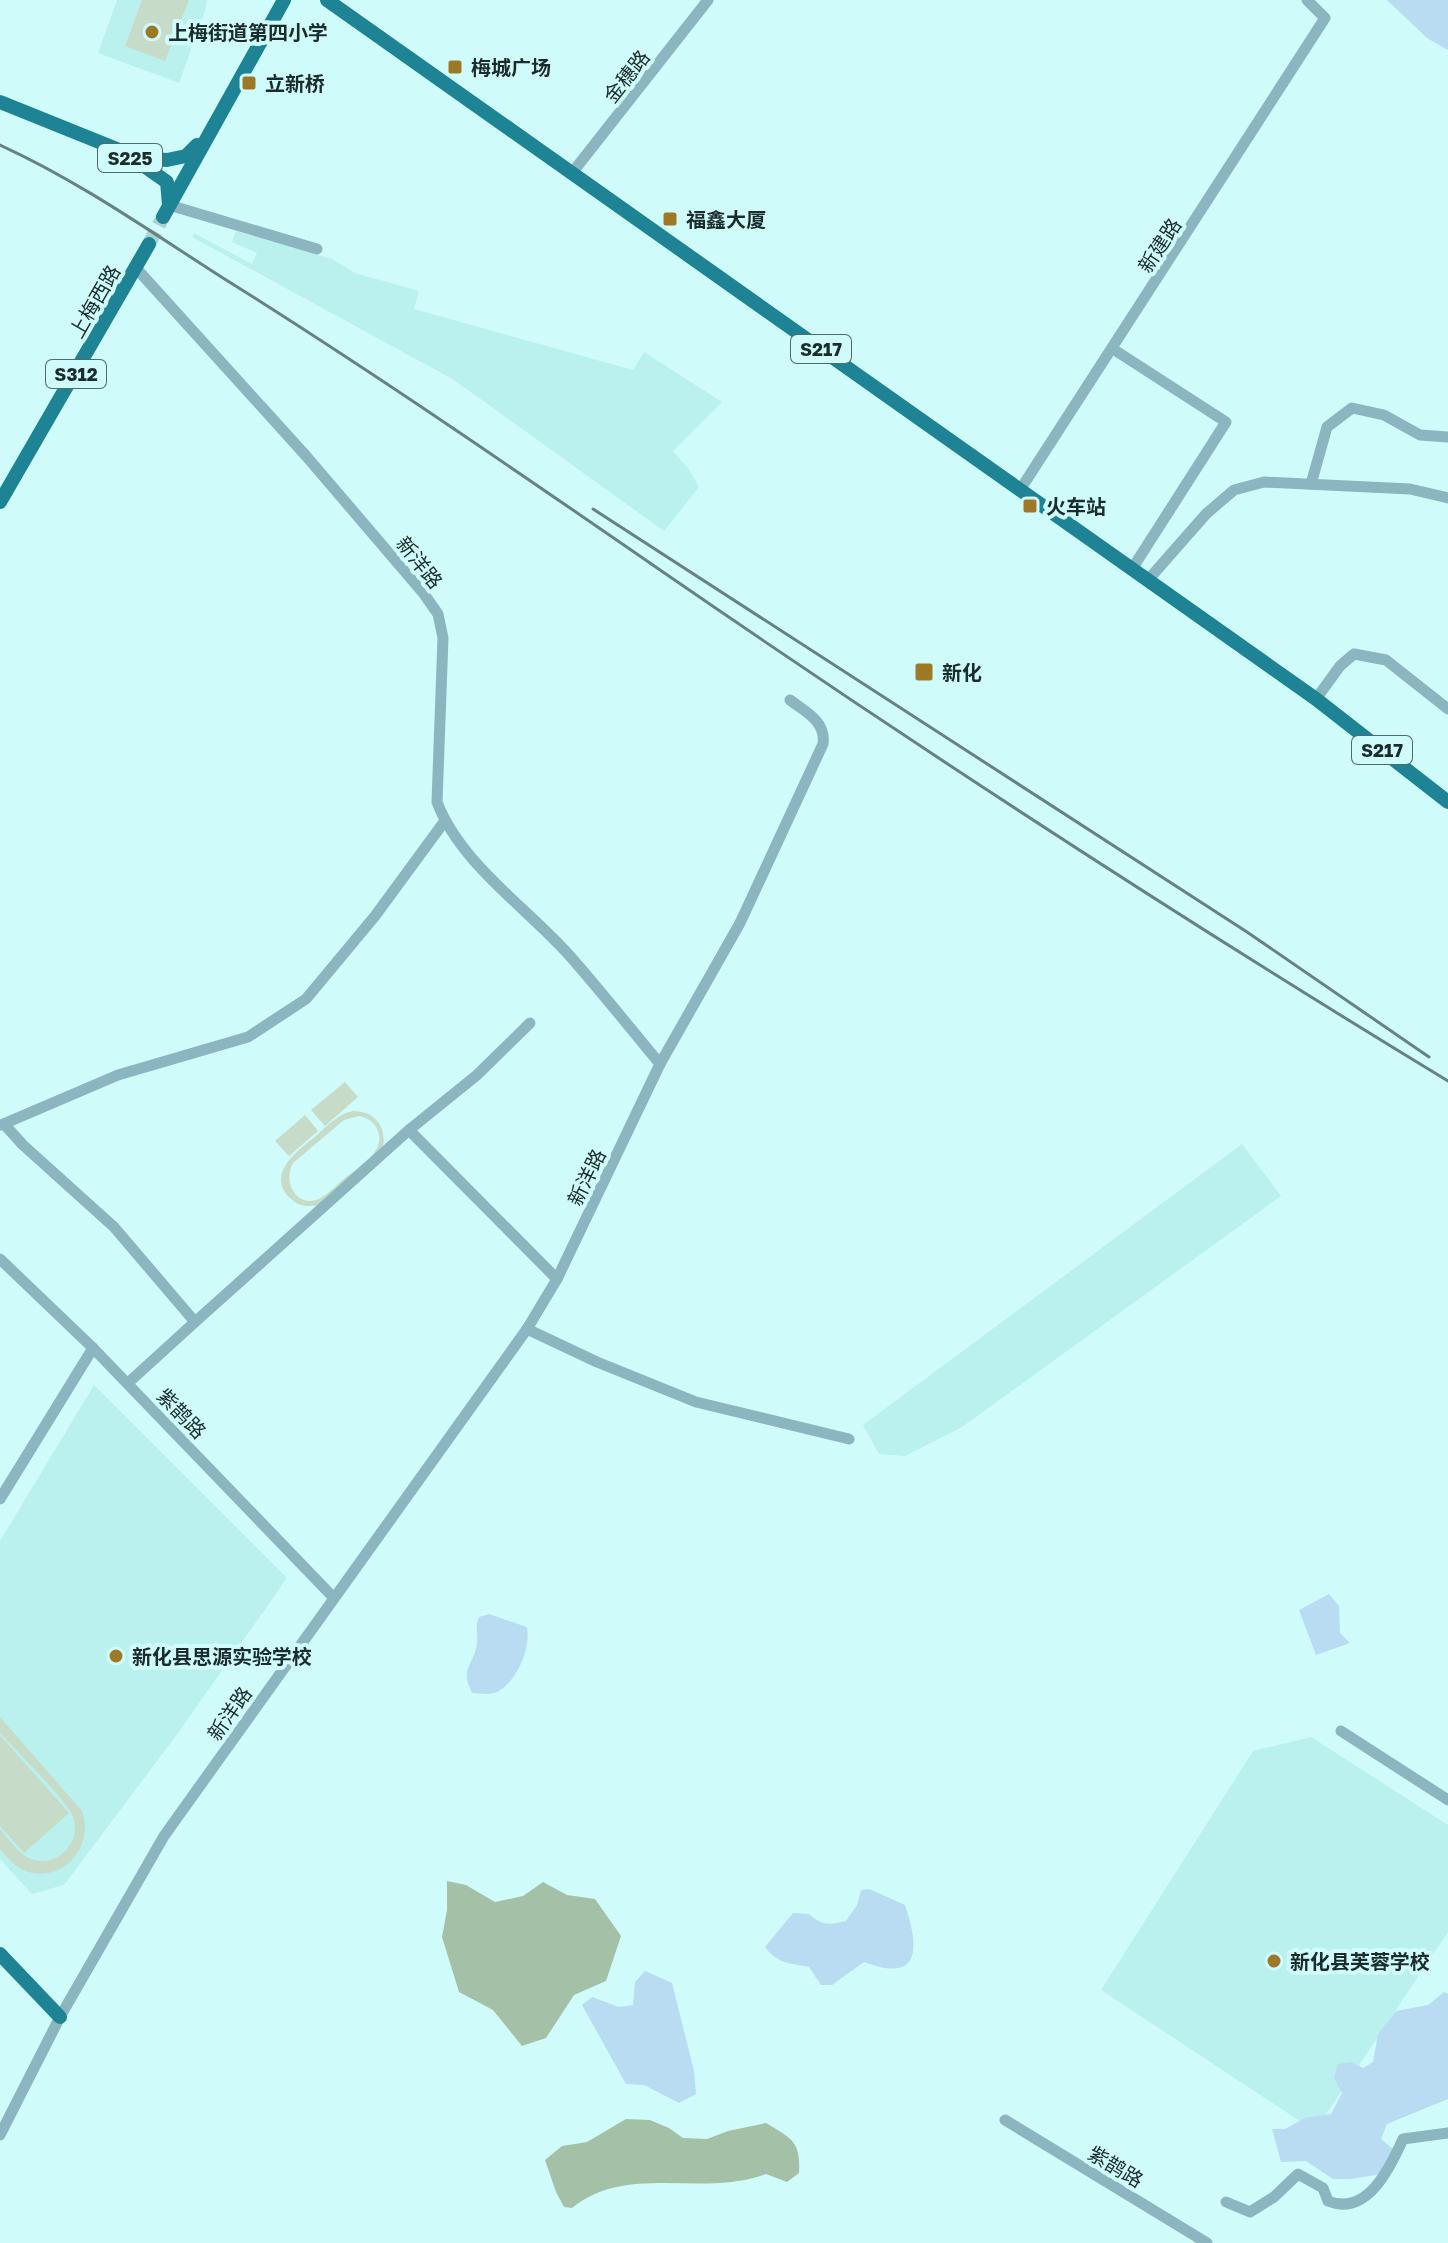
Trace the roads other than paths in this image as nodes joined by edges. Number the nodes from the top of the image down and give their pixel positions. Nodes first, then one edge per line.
1 (284, 0) edge
2 (327, 0) edge
3 (708, 0) edge
4 (1307, 0) edge
5 (0, 102) edge
6 (69, 130) junction
7 (211, 130) junction
8 (572, 173) junction
9 (166, 211) junction
10 (149, 244) tunnel mouth
11 (317, 249) dead end
12 (136, 268) junction
13 (1113, 349) junction
14 (1448, 437) edge
15 (1311, 484) junction
16 (1020, 490) junction
17 (1448, 498) edge
18 (0, 502) edge
19 (1132, 569) junction
20 (1148, 580) junction
21 (1316, 699) junction
22 (790, 700) dead end
23 (1448, 709) edge
24 (1448, 802) edge
25 (444, 822) junction
26 (530, 1023) dead end
27 (660, 1064) junction
28 (2, 1124) edge
29 (409, 1130) junction
30 (0, 1259) edge
31 (557, 1279) junction
32 (195, 1322) junction
33 (527, 1329) junction
34 (93, 1348) junction
35 (128, 1383) junction
36 (849, 1439) dead end
37 (0, 1499) edge
38 (333, 1597) junction
39 (1341, 1731) dead end
40 (1448, 1800) edge
41 (0, 1954) edge
42 (60, 2017) junction
43 (1005, 2120) dead end
44 (1448, 2133) edge
45 (0, 2135) edge
46 (1226, 2202) dead end
47 (1207, 2243) edge

1 - 7 main road
2 - 8 main road, S217
3 - 8 street, 金穗路
4 - 13 street, 新建路
5 - 6 main road
6 - 7 main road
6 - 9 main road, S225
7 - 9 main road
8 - 16 main road, S217
9 - 11 street
10 - 12 main road, 上梅西路 / S312
12 - 18 main road, 上梅西路 / S312
12 - 25 street, 新洋路
13 - 16 street, 新建路
13 - 19 street
14 - 15 street
15 - 17 street
15 - 20 street
16 - 19 main road, S217
19 - 20 main road, S217
20 - 21 main road, S217
21 - 23 street
21 - 24 main road, S217
22 - 27 street, 新洋路
25 - 27 street
25 - 28 street
26 - 29 street
27 - 31 street, 新洋路
28 - 32 street
29 - 31 street
29 - 32 street
30 - 34 street, 紫鹊路
31 - 33 street, 新洋路
32 - 35 street
33 - 36 street
33 - 38 street, 新洋路
34 - 35 street, 紫鹊路
34 - 37 street
35 - 38 street, 紫鹊路
38 - 42 street, 新洋路
39 - 40 street
41 - 42 main road
42 - 45 street, 新洋路
43 - 47 street, 紫鹊路
44 - 46 street

